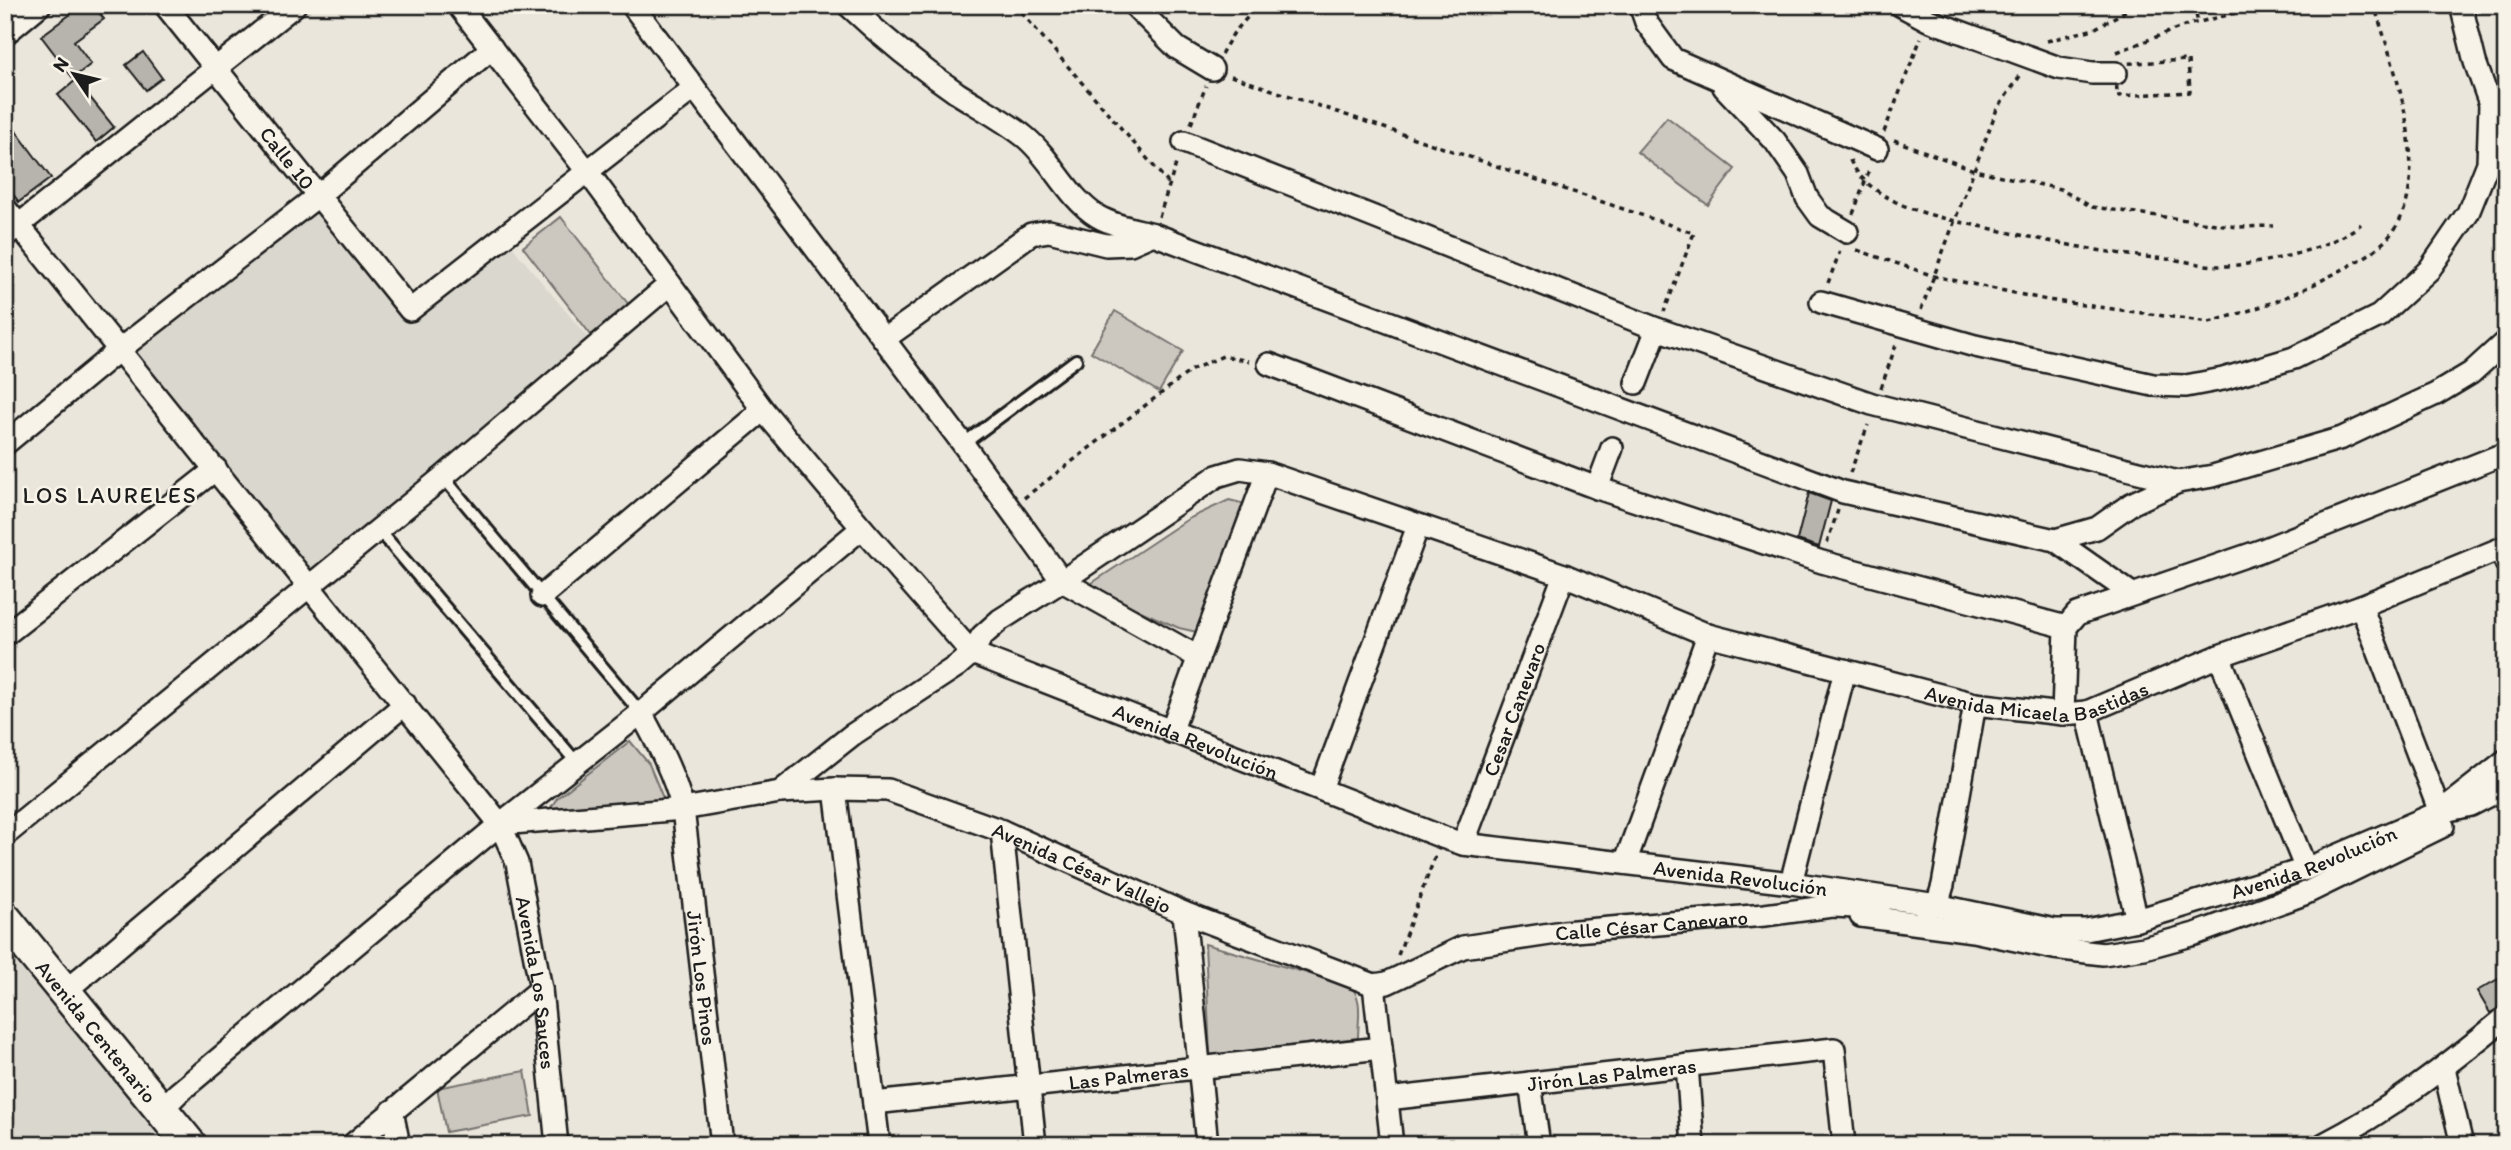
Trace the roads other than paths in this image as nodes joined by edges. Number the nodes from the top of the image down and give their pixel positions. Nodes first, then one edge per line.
1 (40, 5) edge
2 (165, 5) edge
3 (295, 5) edge
4 (458, 5) edge
5 (632, 5) edge
6 (848, 5) edge
7 (1134, 5) edge
8 (1640, 5) edge
9 (1900, 5) edge
10 (2461, 5) edge
11 (5, 34) edge
12 (492, 48) junction
13 (2116, 62) road end
14 (217, 69) junction
15 (1212, 69) road end
16 (1717, 81) junction
17 (694, 88) junction
18 (1184, 142) road end
19 (1880, 142) road end
20 (587, 171) junction
21 (319, 195) junction
22 (10, 223) edge
23 (1153, 234) junction
24 (1851, 241) road end
25 (670, 284) junction
26 (1821, 302) dead end
27 (1657, 329) junction
28 (884, 339) junction
29 (2506, 341) edge
30 (119, 350) junction
31 (1076, 360) dead end
32 (1269, 364) road end
33 (1636, 383) dead end
34 (763, 410) junction
35 (5, 444) edge
36 (963, 444) junction
37 (1612, 448) dead end
38 (2506, 453) edge
39 (216, 470) junction
40 (1267, 473) junction
41 (443, 477) junction
42 (2178, 482) junction
43 (1597, 488) junction
44 (1418, 526) junction
45 (862, 528) junction
46 (379, 530) junction
47 (2055, 540) junction
48 (2503, 556) edge
49 (1564, 575) junction
50 (1062, 581) junction
51 (309, 586) junction
52 (2132, 594) junction
53 (542, 596) junction
54 (2361, 606) junction
55 (2066, 627) junction
56 (5, 635) edge
57 (1708, 635) junction
58 (972, 653) junction
59 (2220, 656) junction
60 (1198, 657) junction
61 (1845, 670) junction
62 (405, 704) junction
63 (1975, 704) junction
64 (2087, 712) junction
65 (641, 713) junction
66 (2063, 714) junction
67 (1171, 732) junction
68 (2506, 760) edge
69 (577, 763) junction
70 (2506, 787) edge
71 (835, 789) junction
72 (1321, 789) junction
73 (780, 792) junction
74 (683, 809) junction
75 (2442, 819) junction
76 (500, 824) junction
77 (1002, 831) junction
78 (5, 835) edge
79 (1463, 844) junction
80 (1625, 863) junction
81 (2306, 869) junction
82 (1791, 883) junction
83 (1937, 905) junction
84 (1801, 909) junction
85 (1184, 914) junction
86 (5, 919) edge
87 (2137, 920) junction
88 (1380, 984) junction
89 (541, 989) junction
90 (64, 993) junction
91 (2506, 1017) edge
92 (1381, 1048) junction
93 (1688, 1065) junction
94 (1200, 1068) junction
95 (2444, 1069) junction
96 (1530, 1083) junction
97 (1028, 1086) junction
98 (1387, 1099) junction
99 (874, 1103) junction
100 (161, 1110) junction
101 (392, 1111) junction
102 (190, 1145) edge
103 (352, 1145) edge
104 (399, 1145) edge
105 (557, 1145) edge
106 (722, 1145) edge
107 (879, 1145) edge
108 (1035, 1145) edge
109 (1207, 1145) edge
110 (1392, 1145) edge
111 (1539, 1145) edge
112 (1693, 1145) edge
113 (1844, 1145) edge
114 (2322, 1145) edge
115 (2462, 1145) edge

1 - 11 street
2 - 14 street, Calle 10
3 - 14 street
4 - 12 street
5 - 17 street
6 - 23 street
7 - 15 street
8 - 16 street
9 - 13 street
10 - 26 street
12 - 20 street
12 - 21 street
14 - 21 street, Calle 10
14 - 22 street
16 - 19 street
16 - 24 street
17 - 20 street
17 - 28 street
18 - 27 street
20 - 21 street, Calle 10
20 - 25 street
21 - 30 street
22 - 30 street, Avenida Los Sauces
23 - 28 street
23 - 47 street
25 - 34 street
25 - 41 street
27 - 33 street
27 - 42 street
28 - 36 street
29 - 42 street
30 - 35 street
30 - 39 street, Avenida Los Sauces
31 - 36 lane
32 - 43 street
34 - 45 street
34 - 53 street
36 - 50 street
37 - 43 street
38 - 52 street
39 - 51 street, Avenida Los Sauces
39 - 56 street
40 - 44 street, Avenida Micaela Bastidas
40 - 50 street, Avenida Micaela Bastidas
40 - 60 street
41 - 46 street
41 - 53 lane
42 - 47 street
43 - 55 street
44 - 49 street, Avenida Micaela Bastidas
44 - 72 street
45 - 58 street
45 - 65 street
46 - 51 street
46 - 69 lane
47 - 52 street
48 - 54 street, Avenida Micaela Bastidas
49 - 57 street, Avenida Micaela Bastidas
49 - 79 street, Cesar Canevaro
50 - 58 street, Avenida Micaela Bastidas
50 - 60 street
51 - 62 street, Avenida Los Sauces
51 - 78 street
52 - 55 street
53 - 65 lane
54 - 59 street, Avenida Micaela Bastidas
54 - 75 street
55 - 66 street
57 - 61 street, Avenida Micaela Bastidas
57 - 80 street
58 - 67 street, Avenida Revolución
58 - 73 street, Avenida Micaela Bastidas
59 - 64 street, Avenida Micaela Bastidas
59 - 81 street
60 - 67 street
61 - 63 street, Avenida Micaela Bastidas
61 - 82 street
62 - 76 street, Avenida Los Sauces
62 - 90 street
63 - 66 street, Avenida Micaela Bastidas
63 - 83 street
64 - 66 street, Avenida Micaela Bastidas
64 - 87 street
65 - 69 street
65 - 74 street, Jirón Los Pinos
67 - 72 street, Avenida Revolución
68 - 75 street, Avenida Revolución
69 - 76 street
70 - 75 street
71 - 73 street, Avenida César Vallejo
71 - 77 street, Avenida César Vallejo
71 - 99 street
72 - 79 street, Avenida Revolución
73 - 74 street, Avenida César Vallejo
74 - 76 street, Avenida César Vallejo
74 - 106 street, Jirón Los Pinos
75 - 81 street, Avenida Revolución
75 - 84 street
76 - 89 street, Avenida Los Sauces
76 - 100 street
77 - 85 street, Avenida César Vallejo
77 - 97 street
79 - 80 street, Avenida Revolución
80 - 82 street, Avenida Revolución
81 - 87 street, Avenida Revolución
82 - 83 street, Avenida Revolución
83 - 84 street, Calle César Canevaro
83 - 87 street, Avenida Revolución
84 - 88 street, Calle César Canevaro
85 - 88 street, Avenida César Vallejo
85 - 94 street
86 - 90 street, Avenida Centenario
88 - 92 street
89 - 101 street
89 - 105 street, Avenida Los Sauces
90 - 100 street, Avenida Centenario
91 - 95 street
92 - 94 street, Las Palmeras
92 - 98 street
93 - 96 street, Jirón Las Palmeras
93 - 112 street
93 - 113 street, Jirón Las Palmeras
94 - 97 street, Las Palmeras
94 - 109 street
95 - 114 street
95 - 115 street
96 - 98 street, Jirón Las Palmeras
96 - 111 street
97 - 99 street, Las Palmeras
97 - 108 street
98 - 110 street
99 - 107 street
100 - 102 street, Avenida Centenario
101 - 103 street
101 - 104 street

